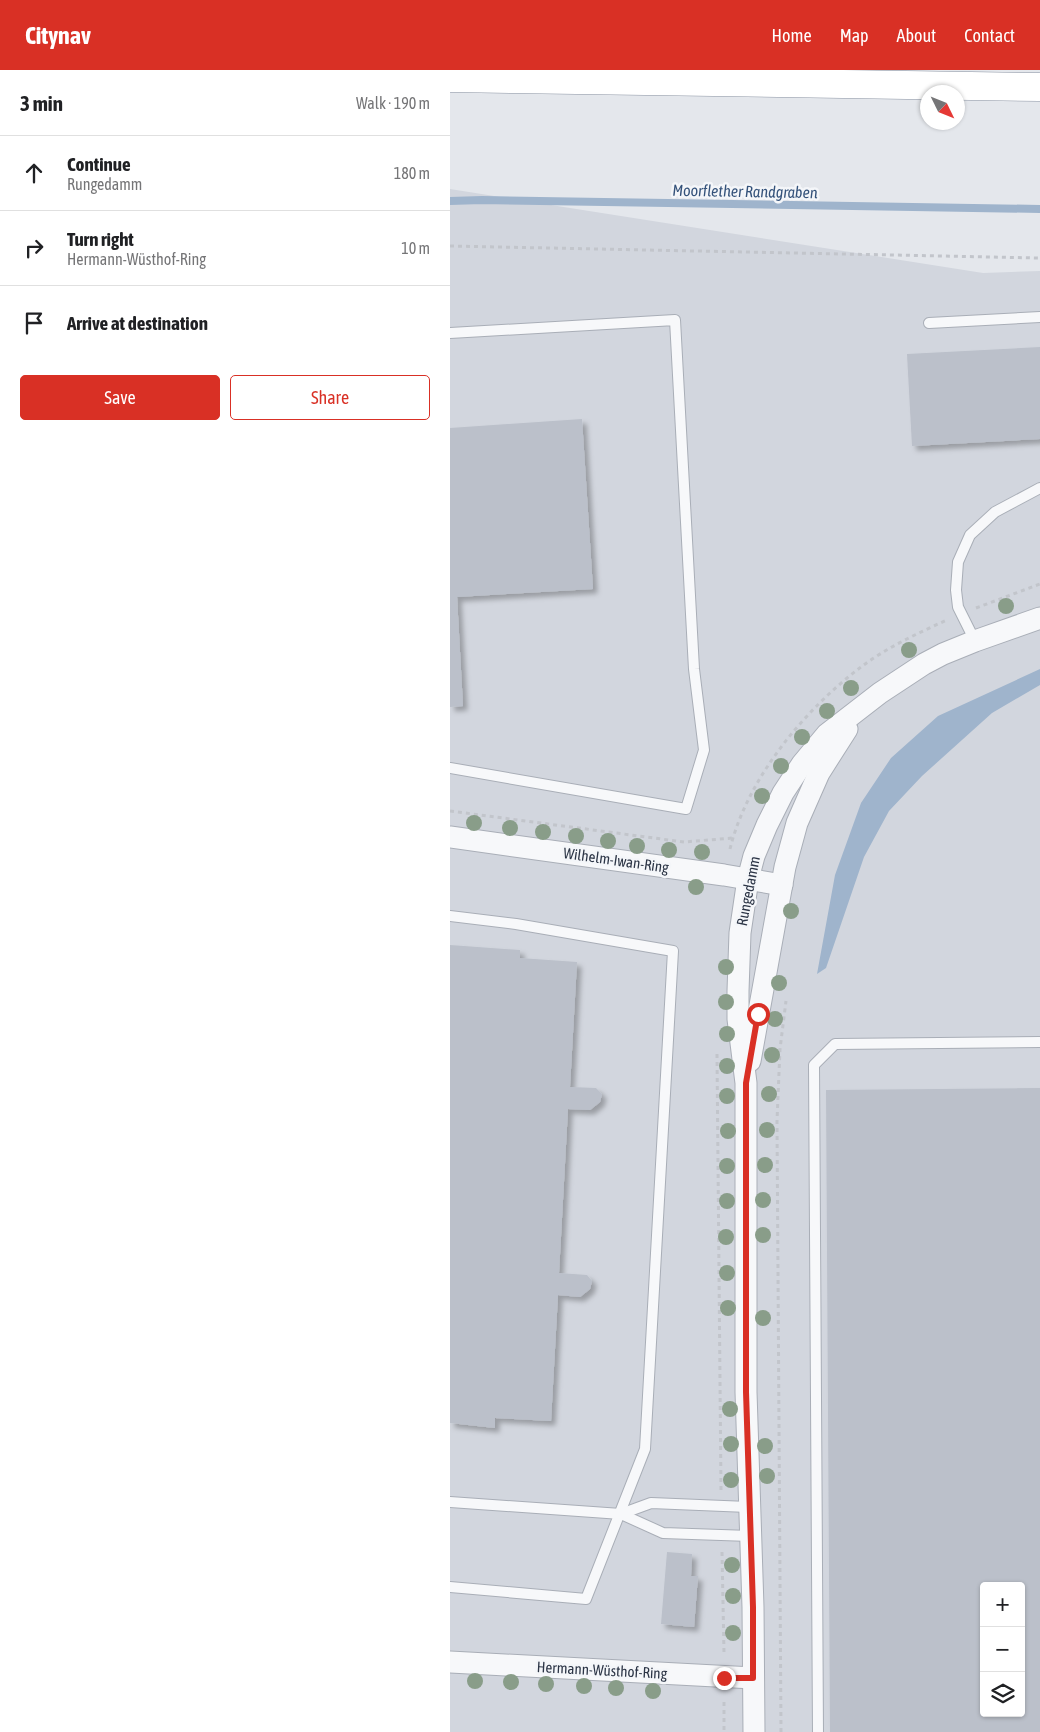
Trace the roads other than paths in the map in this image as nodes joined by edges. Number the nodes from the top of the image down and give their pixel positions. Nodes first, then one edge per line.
1 (450, 78) edge
2 (1040, 87) edge
3 (1040, 317) edge
4 (929, 323) dead end
5 (450, 333) edge
6 (1040, 488) edge
7 (1040, 618) edge
8 (975, 642) junction
9 (863, 708) junction
10 (450, 768) edge
11 (450, 836) edge
12 (748, 879) junction
13 (782, 885) junction
14 (450, 916) edge
15 (1040, 1042) edge
16 (746, 1083) junction
17 (450, 1502) edge
18 (748, 1507) junction
19 (621, 1514) junction
20 (750, 1536) junction
21 (450, 1588) edge
22 (450, 1662) edge
23 (753, 1678) junction
24 (754, 1732) edge
25 (818, 1732) edge

1 - 2 highway
3 - 4 lane
5 - 10 lane
6 - 8 lane
7 - 8 street, Rungedamm
8 - 9 street, Rungedamm
9 - 12 street, Rungedamm
9 - 13 street, Rungedamm
11 - 12 street, Wilhelm-Iwan-Ring
12 - 13 street, Wilhelm-Iwan-Ring
12 - 16 street, Rungedamm
13 - 16 street, Rungedamm
14 - 19 lane
15 - 25 lane
16 - 18 street, Rungedamm
17 - 19 lane
18 - 19 lane
18 - 20 street, Rungedamm
19 - 20 lane
19 - 21 lane
20 - 23 street, Rungedamm
22 - 23 street, Hermann-Wüsthof-Ring
23 - 24 street, Rungedamm

